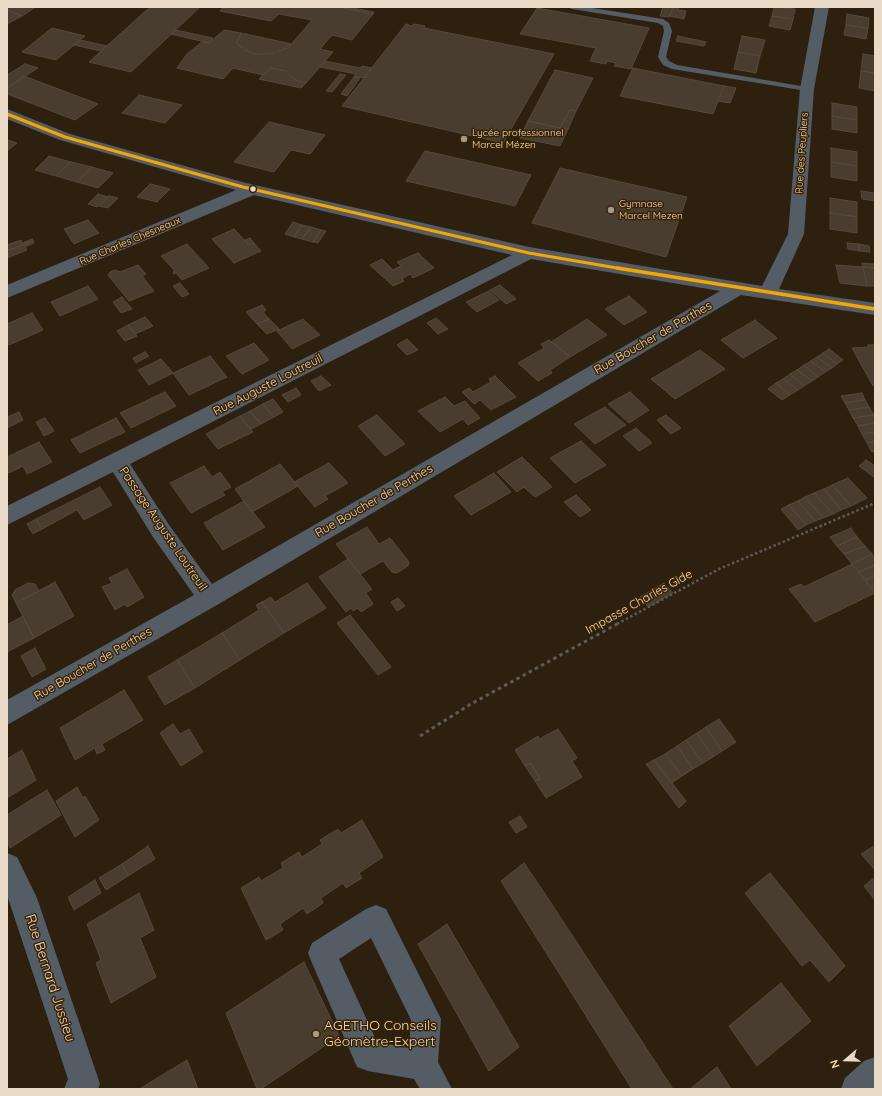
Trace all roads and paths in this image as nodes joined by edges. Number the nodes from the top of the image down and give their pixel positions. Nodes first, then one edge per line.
1 (572, 7) edge
2 (822, 7) edge
3 (807, 89) junction
4 (7, 114) edge
5 (253, 189) junction
6 (529, 253) junction
7 (739, 288) junction
8 (7, 292) edge
9 (768, 293) junction
10 (875, 309) edge
11 (117, 461) junction
12 (875, 503) edge
13 (7, 516) edge
14 (209, 598) junction
15 (7, 713) edge
16 (420, 736) dead end
17 (7, 867) edge
18 (875, 1072) edge
19 (430, 1077) edge
20 (79, 1089) edge
21 (856, 1089) edge

1 - 3 lane
2 - 3 street, Rue des Peupliers
3 - 9 street, Rue des Peupliers
4 - 5 street
5 - 6 street
5 - 8 street, Rue Charles Chesneaux
6 - 7 street
6 - 11 street, Rue Auguste Loutreuil
7 - 9 street
7 - 14 street, Rue Boucher de Perthes
9 - 10 street
11 - 13 street, Rue Auguste Loutreuil
11 - 14 street, Passage Auguste Loutreuil
12 - 16 path, Impasse Charles Gide
14 - 15 street, Rue Boucher de Perthes
17 - 20 street, Rue Bernard Jussieu
18 - 21 street
19 - 19 street

